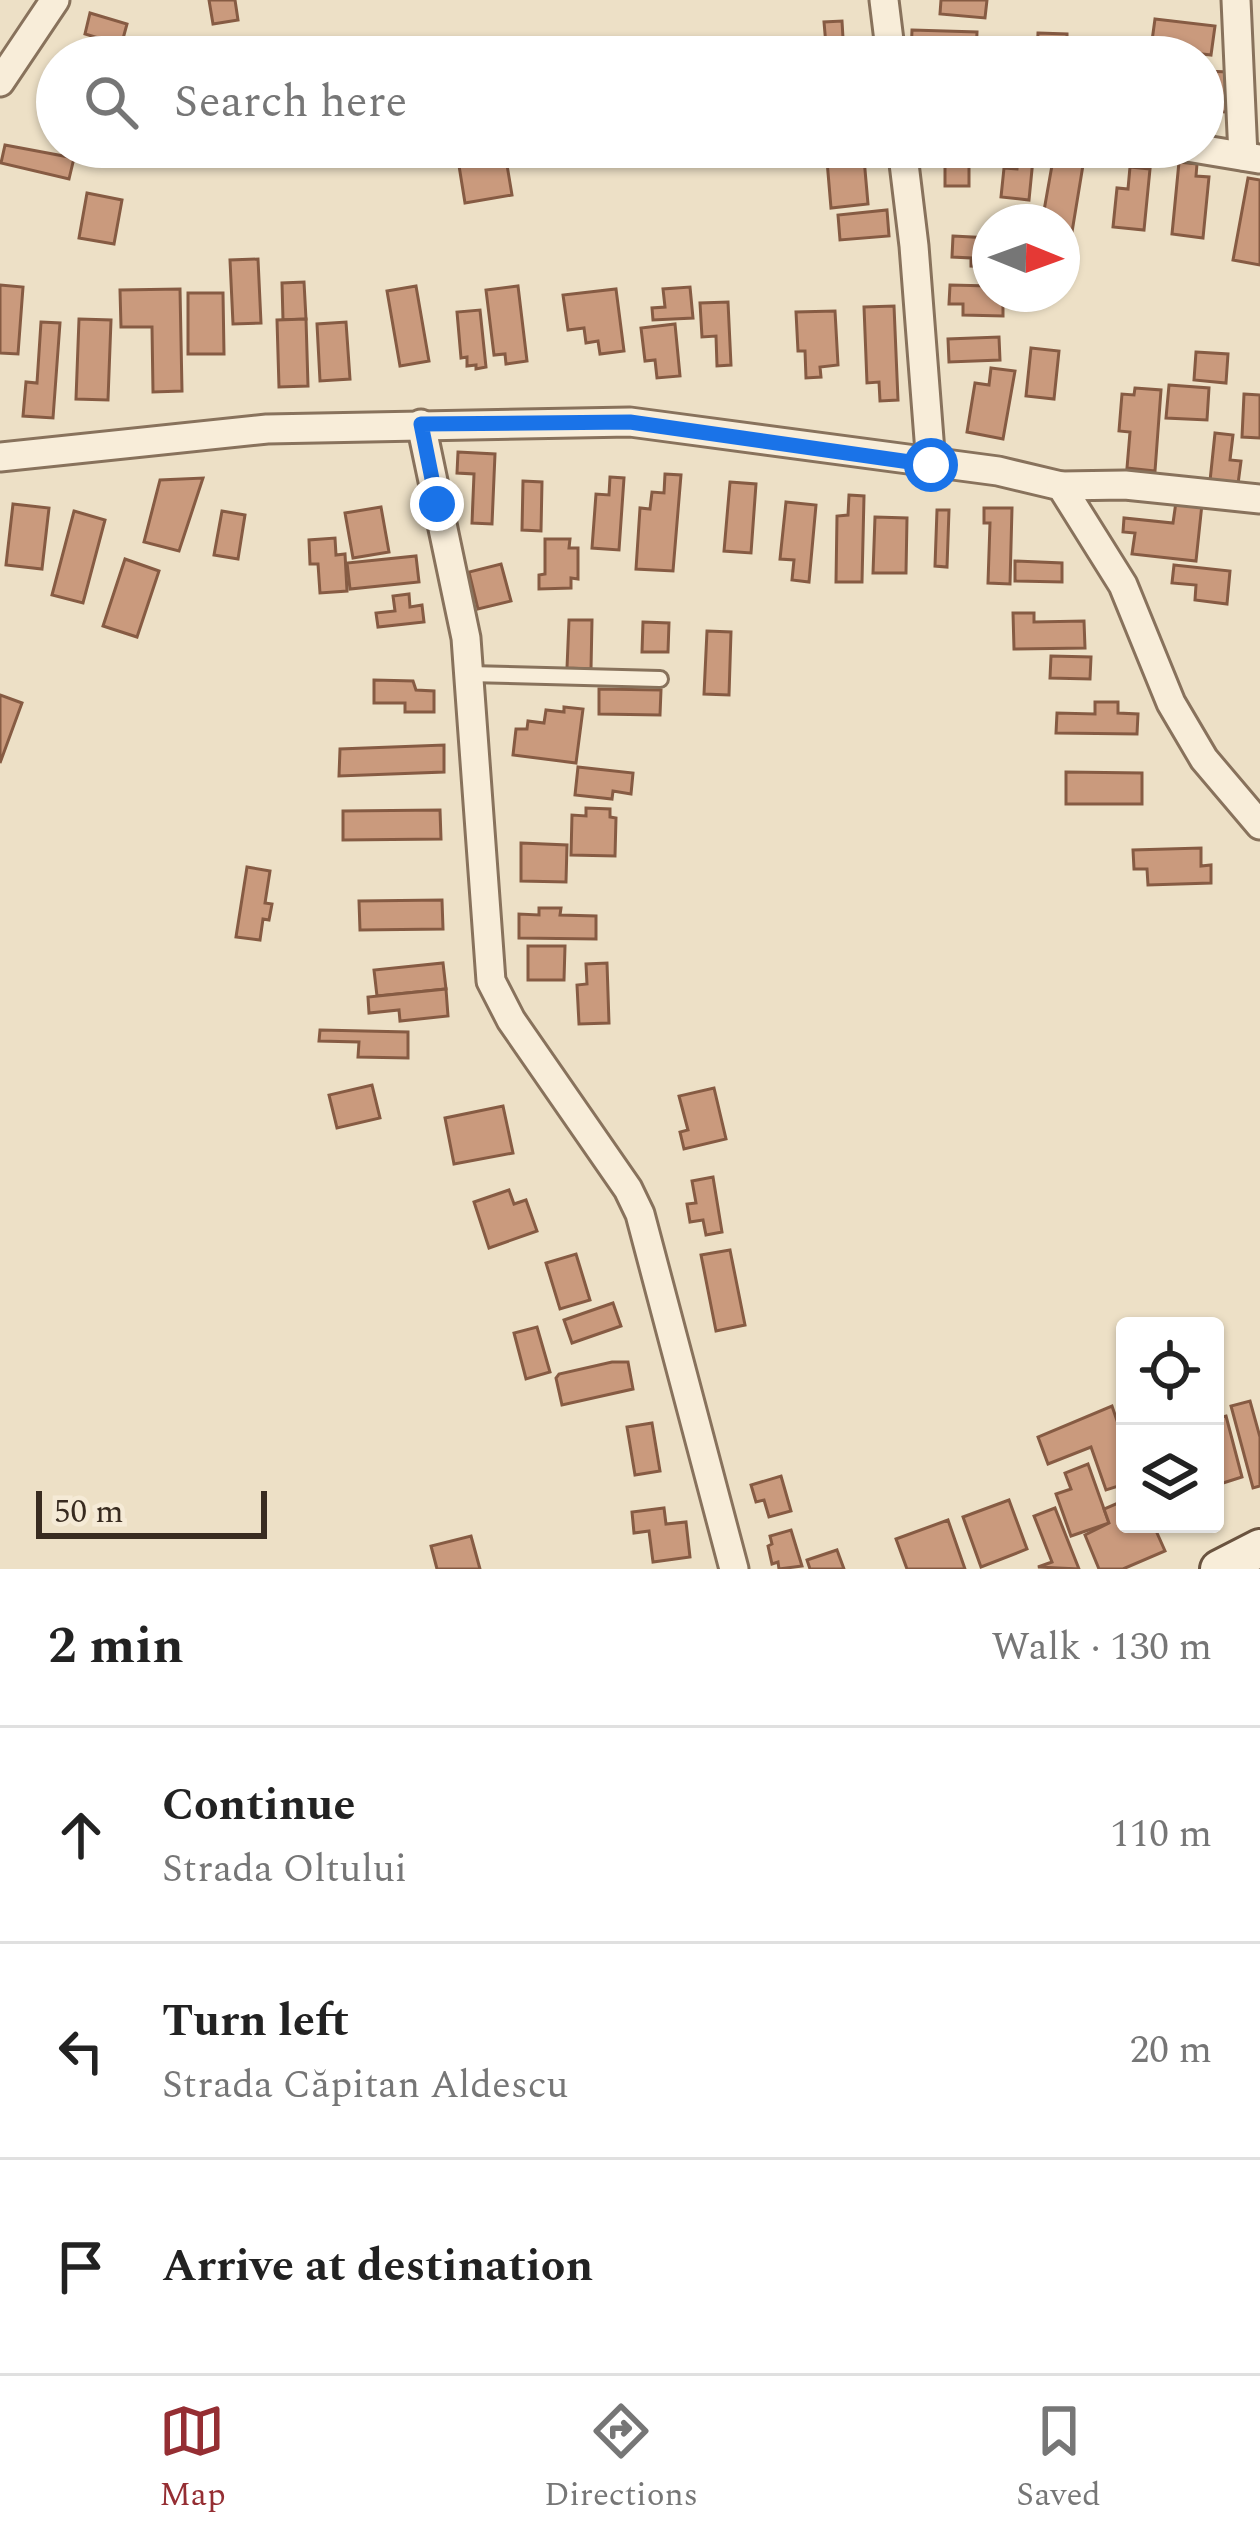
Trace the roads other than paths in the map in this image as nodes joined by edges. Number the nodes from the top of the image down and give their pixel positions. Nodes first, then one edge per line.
1 (55, 0) edge
2 (884, 0) edge
3 (1236, 0) edge
4 (888, 36) edge
5 (0, 82) edge
6 (1251, 158) edge
7 (905, 168) edge
8 (421, 424) junction
9 (0, 457) edge
10 (931, 465) junction
11 (1061, 486) junction
12 (1260, 499) edge
13 (469, 674) junction
14 (659, 679) dead end
15 (1260, 825) edge
16 (1260, 1548) edge
17 (734, 1569) edge
18 (1219, 1569) edge

1 - 5 street
2 - 4 street
3 - 6 street
7 - 10 street
8 - 9 street
8 - 10 street
8 - 13 street
10 - 11 street
11 - 12 street
11 - 15 street
13 - 14 lane
13 - 17 street
16 - 18 main road

